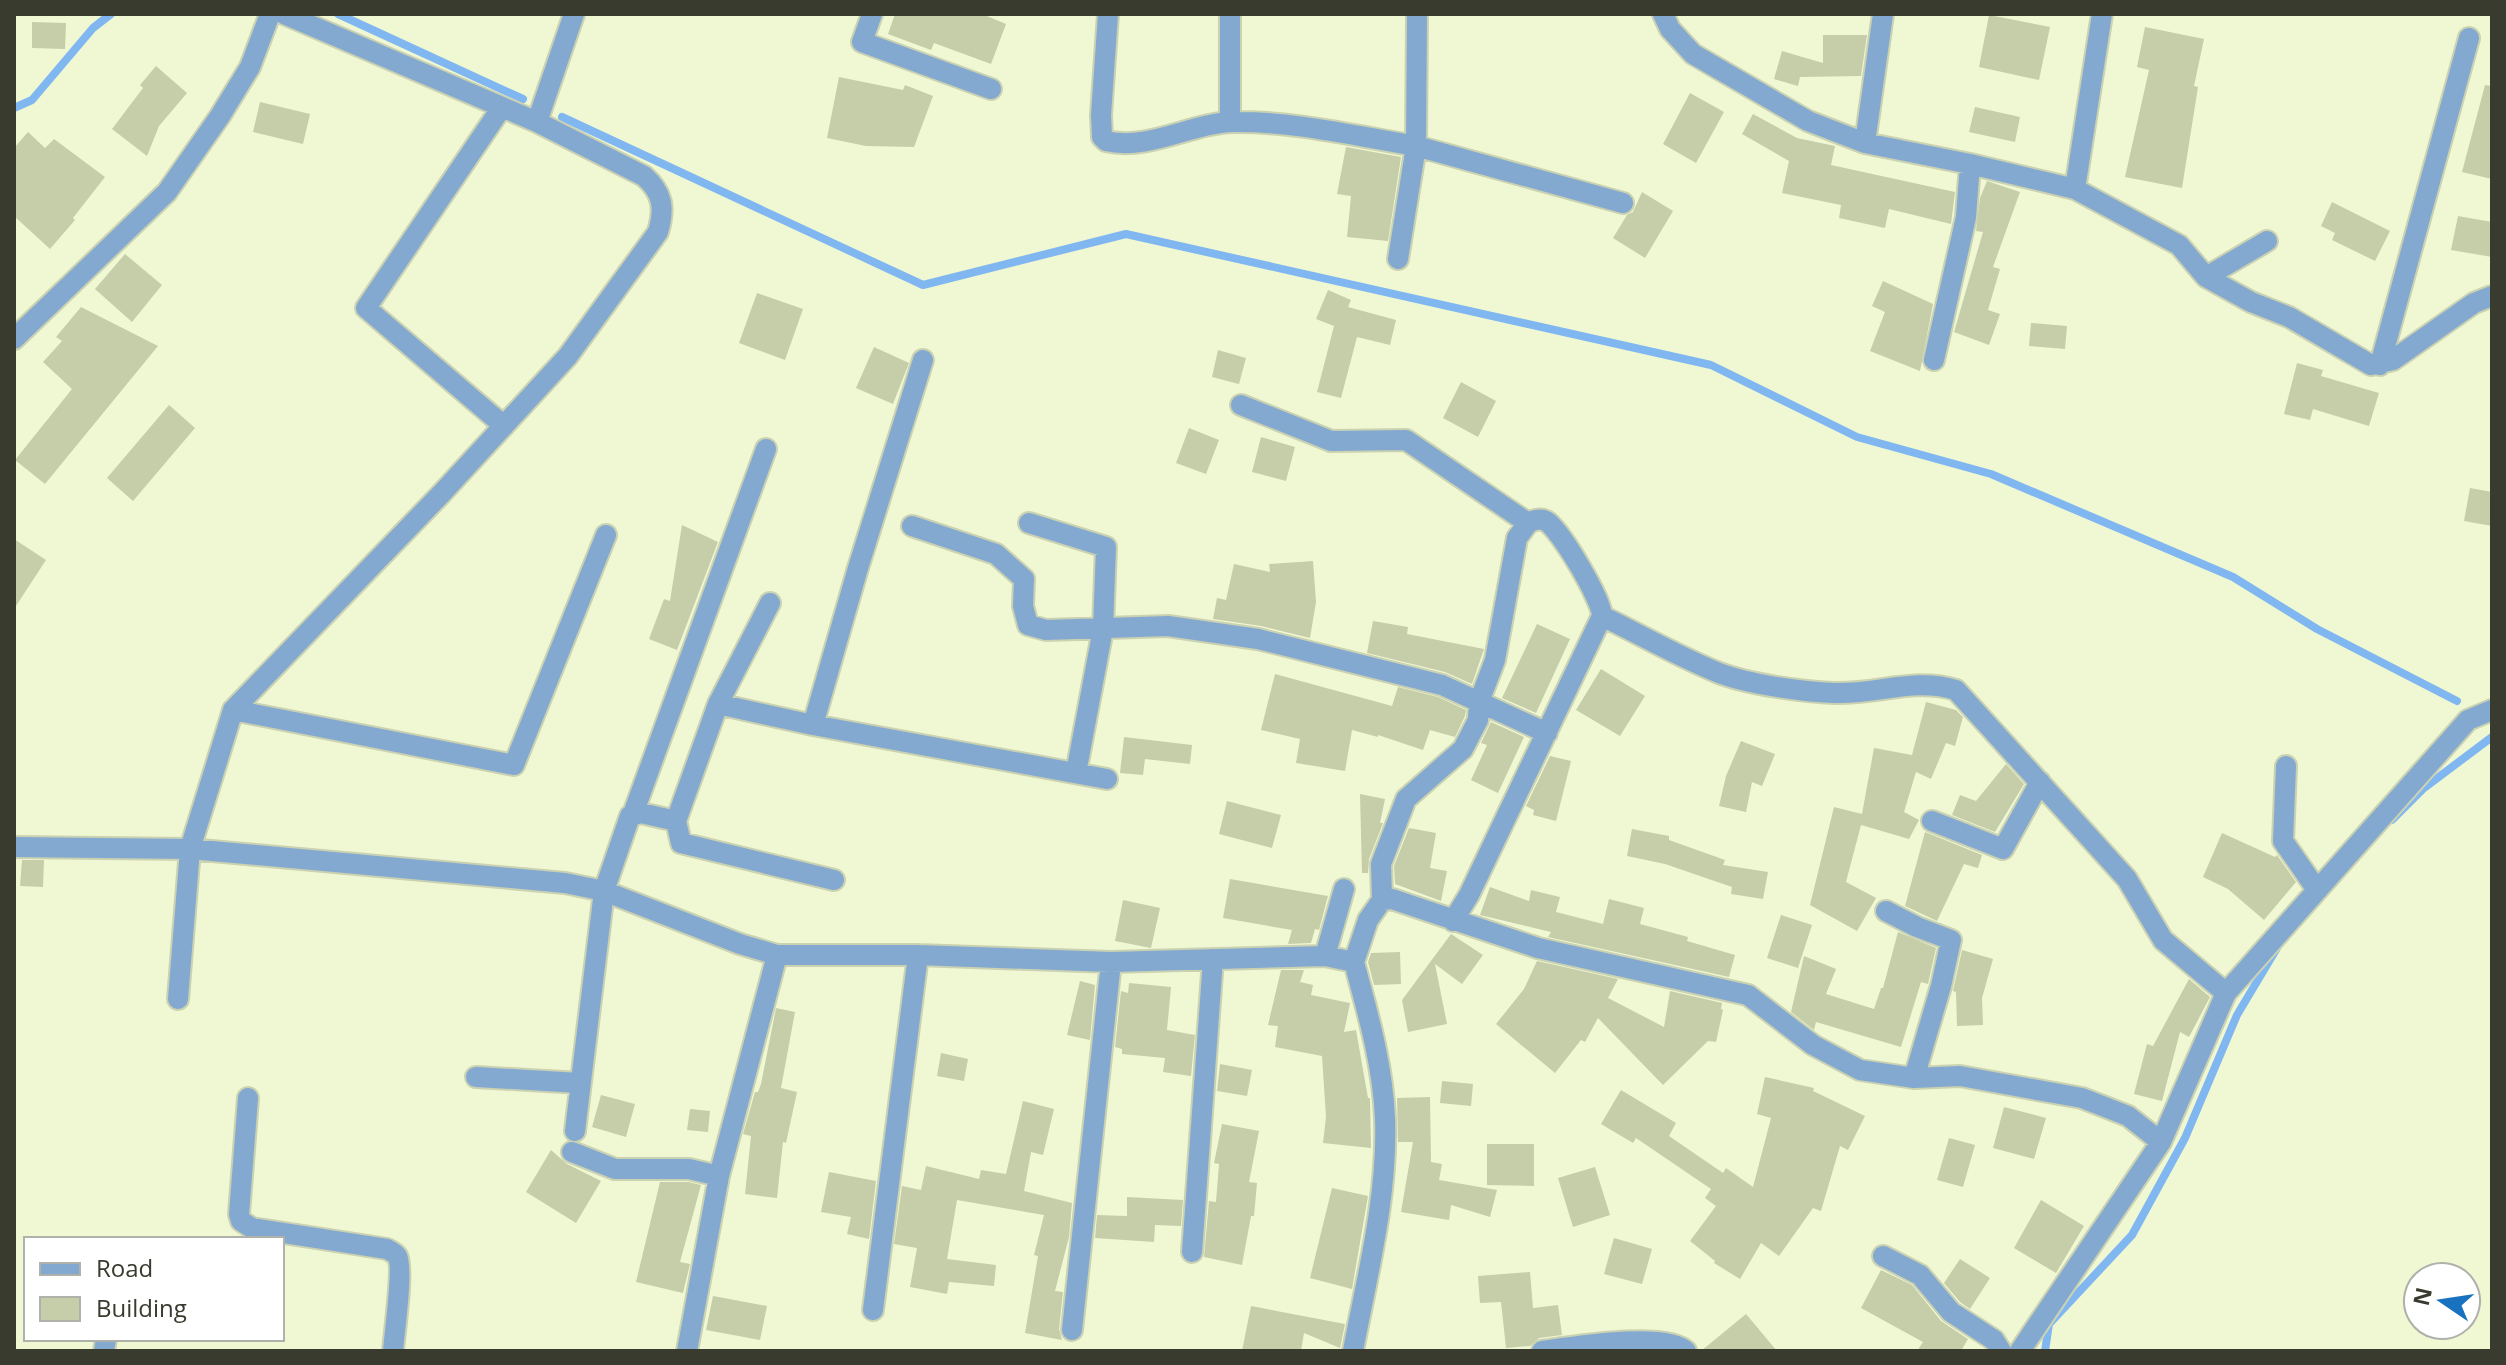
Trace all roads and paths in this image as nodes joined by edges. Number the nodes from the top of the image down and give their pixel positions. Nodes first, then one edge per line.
1 (270, 14) edge
2 (284, 14) edge
3 (574, 14) edge
4 (872, 14) edge
5 (1108, 14) edge
6 (1230, 14) edge
7 (1417, 14) edge
8 (1663, 14) edge
9 (1883, 14) edge
10 (2102, 14) edge
11 (2469, 38) dead end
12 (991, 89) dead end
13 (502, 107) junction
14 (537, 122) junction
15 (1230, 122) junction
16 (1865, 143) junction
17 (1416, 146) junction
18 (1970, 164) junction
19 (2075, 189) junction
20 (1623, 203) dead end
21 (2267, 241) dead end
22 (1398, 259) dead end
23 (2206, 277) junction
24 (2492, 296) edge
25 (14, 339) edge
26 (923, 360) dead end
27 (1934, 360) dead end
28 (2380, 365) junction
29 (1241, 405) dead end
30 (504, 426) junction
31 (766, 449) dead end
32 (1029, 523) dead end
33 (1528, 523) junction
34 (912, 526) dead end
35 (606, 535) dead end
36 (770, 603) dead end
37 (1602, 616) junction
38 (1103, 629) junction
39 (1479, 702) junction
40 (718, 704) junction
41 (233, 710) junction
42 (2492, 710) edge
43 (813, 725) junction
44 (1547, 733) junction
45 (2286, 766) dead end
46 (1076, 773) junction
47 (1107, 779) dead end
48 (2040, 782) junction
49 (633, 814) junction
50 (676, 821) junction
51 (1932, 821) dead end
52 (14, 847) edge
53 (190, 849) junction
54 (834, 880) dead end
55 (1344, 889) dead end
56 (2317, 890) junction
57 (604, 891) junction
58 (1382, 900) junction
59 (1886, 911) dead end
60 (1453, 921) junction
61 (777, 955) junction
62 (918, 955) junction
63 (1325, 956) junction
64 (1213, 959) junction
65 (1111, 962) junction
66 (1354, 962) junction
67 (2226, 993) junction
68 (178, 999) dead end
69 (476, 1077) dead end
70 (1914, 1078) junction
71 (580, 1083) junction
72 (248, 1098) dead end
73 (575, 1131) dead end
74 (2161, 1142) junction
75 (572, 1152) dead end
76 (719, 1176) junction
77 (1192, 1252) dead end
78 (1883, 1256) dead end
79 (873, 1310) dead end
80 (1072, 1330) dead end
81 (393, 1351) edge
82 (687, 1351) edge
83 (1353, 1351) edge
84 (1542, 1351) edge
85 (1686, 1351) edge
86 (2001, 1351) edge
87 (2020, 1351) edge

1 - 25 street
2 - 13 street
3 - 14 street
4 - 12 street
5 - 15 street
6 - 15 street
7 - 17 street
8 - 16 street
9 - 16 street
10 - 19 street
11 - 28 street
13 - 14 street
13 - 30 street
14 - 30 street
15 - 17 street
16 - 18 street
17 - 20 street
17 - 22 street
18 - 19 street
18 - 27 street
19 - 23 street
21 - 23 street
23 - 28 street
24 - 28 street
26 - 43 street
29 - 33 street
30 - 41 street
31 - 49 street
32 - 38 street
33 - 37 street
33 - 39 street
34 - 38 street
35 - 41 street
36 - 40 street
37 - 44 street
37 - 48 street
38 - 39 street
38 - 46 street
39 - 44 street
39 - 58 street
40 - 43 street
40 - 50 street
41 - 53 street
42 - 56 street
43 - 46 street
44 - 60 street
45 - 56 street
46 - 47 street
48 - 51 street
48 - 67 street
49 - 50 street
49 - 57 street
50 - 54 street
52 - 53 street
53 - 57 street
53 - 68 street
55 - 63 street
56 - 67 street
57 - 61 street
57 - 71 street
58 - 60 street
58 - 66 street
59 - 70 street
60 - 70 street
61 - 62 street
61 - 76 street
62 - 65 street
62 - 79 street
63 - 64 street
63 - 66 street
64 - 65 street
64 - 77 street
65 - 80 street
66 - 83 street
67 - 74 street
69 - 71 street
70 - 74 street
71 - 73 street
72 - 81 street
74 - 87 street
75 - 76 street
76 - 82 street
78 - 86 street
84 - 85 street

